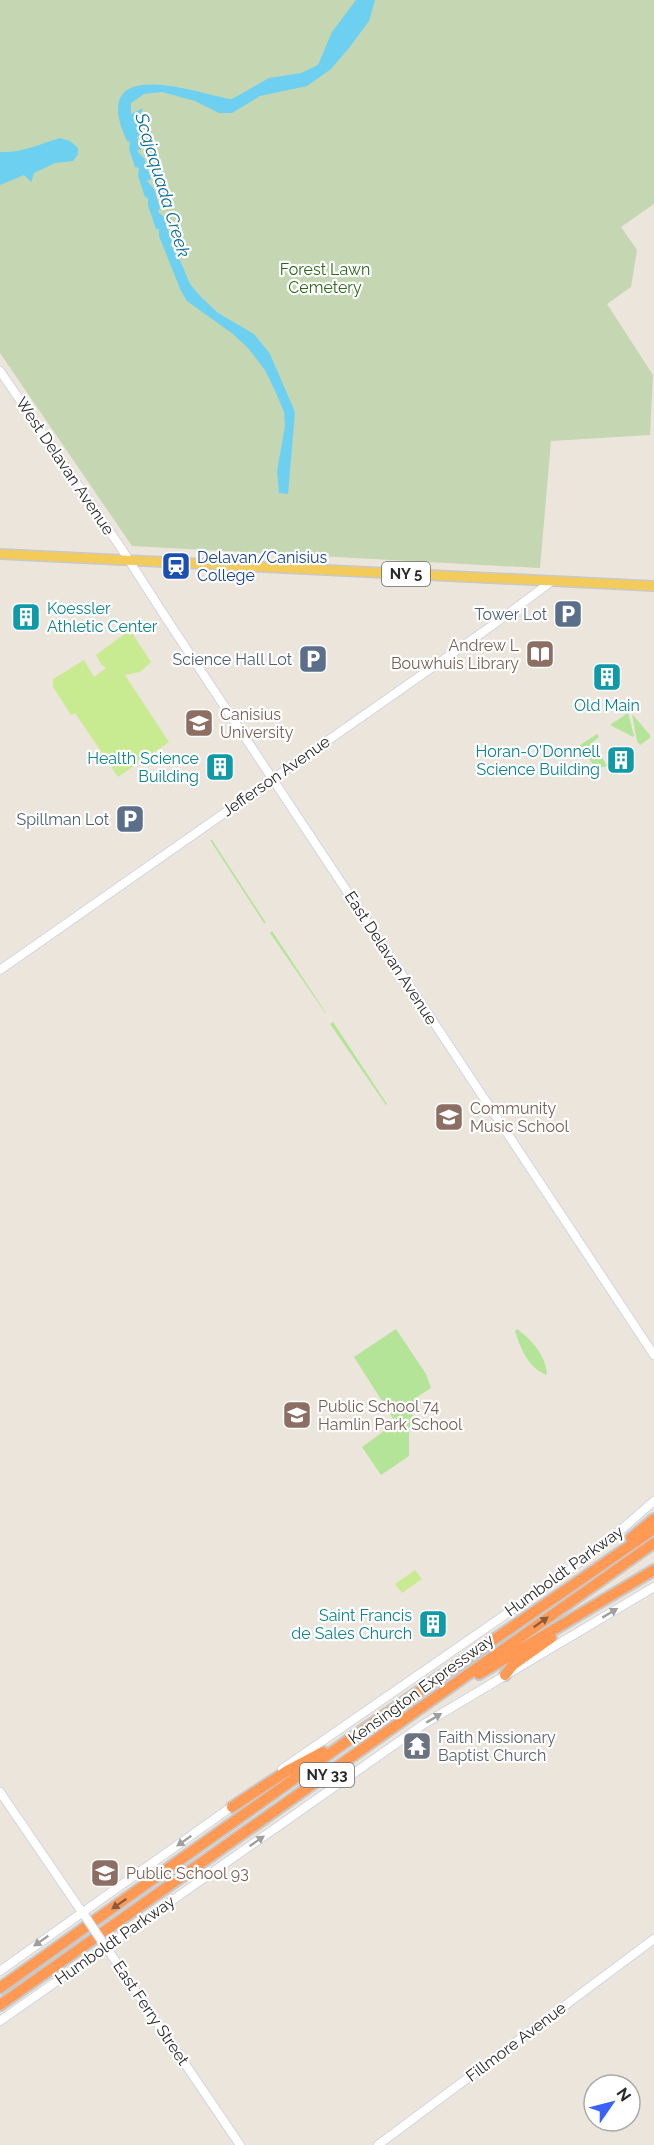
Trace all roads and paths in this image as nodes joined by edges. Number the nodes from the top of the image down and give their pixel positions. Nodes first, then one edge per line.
1 (0, 371) edge
2 (0, 554) edge
3 (129, 560) junction
4 (552, 581) junction
5 (654, 586) edge
6 (272, 778) junction
7 (0, 970) edge
8 (654, 1355) edge
9 (654, 1501) edge
10 (654, 1519) edge
11 (654, 1529) edge
12 (654, 1543) edge
13 (619, 1552) junction
14 (654, 1570) edge
15 (654, 1587) edge
16 (610, 1597) junction
17 (505, 1675) junction
18 (462, 1680) junction
19 (353, 1737) junction
20 (0, 1792) edge
21 (232, 1807) junction
22 (83, 1914) junction
23 (654, 1940) edge
24 (104, 1944) junction
25 (0, 1971) edge
26 (0, 1988) edge
27 (0, 2005) edge
28 (0, 2021) edge
29 (240, 2145) edge
30 (378, 2145) edge

1 - 3 street, West Delavan Avenue
2 - 3 main road, NY 5
3 - 4 main road, NY 5
3 - 6 street, East Delavan Avenue
4 - 5 main road, NY 5
4 - 6 street, Jefferson Avenue
6 - 7 street, Jefferson Avenue
6 - 8 street, East Delavan Avenue
9 - 21 street, Humboldt Parkway
10 - 13 highway
11 - 13 highway, Kensington Expressway / NY 33
18 -> 12 highway, Kensington Expressway / NY 33
13 - 19 highway, Kensington Expressway / NY 33
14 - 16 highway
17 -> 15 street, Humboldt Parkway
16 - 17 highway
16 - 18 highway
24 -> 17 street, Humboldt Parkway
18 - 27 highway, Kensington Expressway / NY 33
19 - 21 highway
19 -> 26 highway, Kensington Expressway / NY 33
20 - 22 street, East Ferry Street
21 -> 22 street, Humboldt Parkway
22 - 24 street, East Ferry Street, bridge
22 -> 25 street, Humboldt Parkway
23 - 30 street, Fillmore Avenue
24 - 28 street, Humboldt Parkway
24 - 29 street, East Ferry Street

